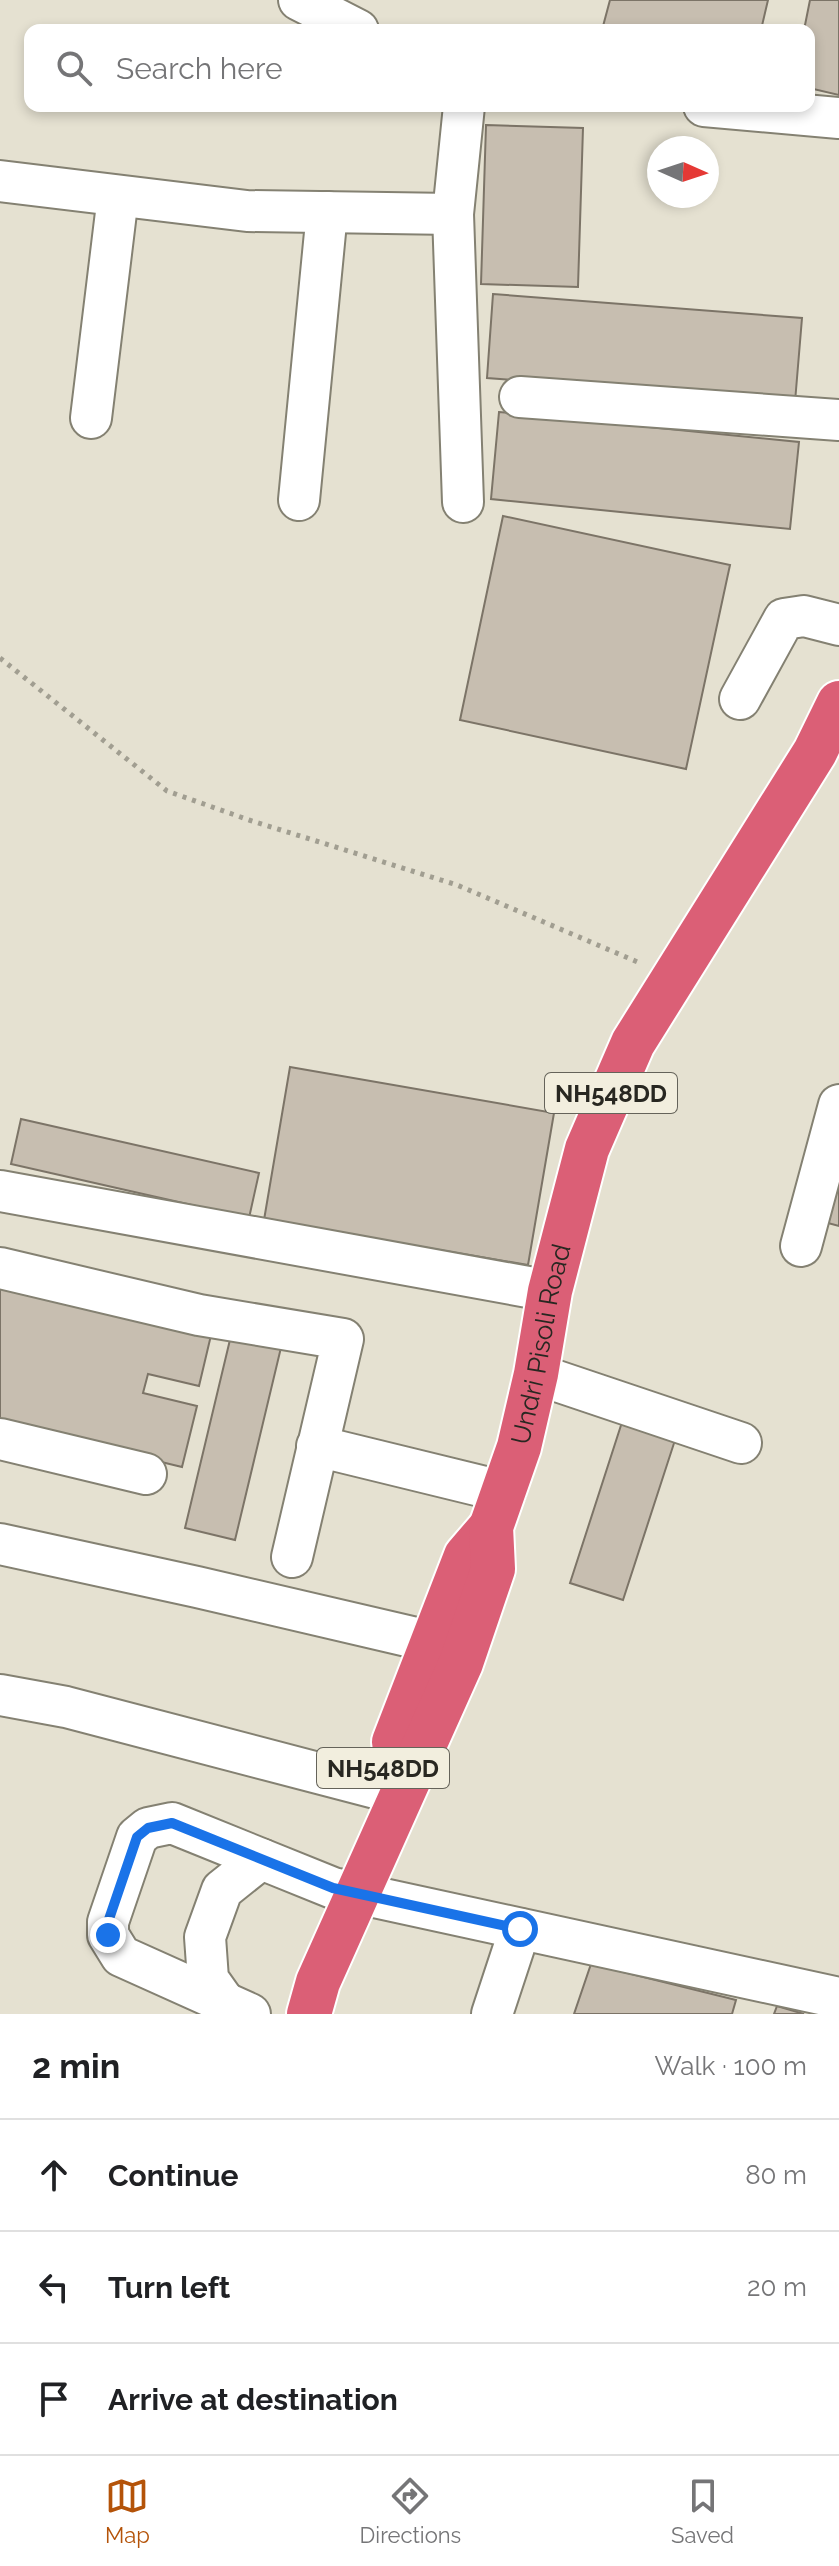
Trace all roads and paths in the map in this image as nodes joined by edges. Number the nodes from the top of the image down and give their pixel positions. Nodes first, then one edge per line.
1 (299, 0) edge
2 (346, 24) edge
3 (463, 112) edge
4 (772, 112) edge
5 (839, 118) edge
6 (0, 181) edge
7 (118, 196) junction
8 (327, 212) junction
9 (453, 214) junction
10 (520, 397) dead end
11 (91, 418) dead end
12 (839, 420) edge
13 (299, 500) dead end
14 (463, 502) dead end
15 (839, 625) edge
16 (0, 658) edge
17 (740, 699) dead end
18 (839, 703) edge
19 (674, 978) junction
20 (839, 1105) edge
21 (0, 1191) edge
22 (801, 1246) dead end
23 (0, 1268) edge
24 (550, 1291) junction
25 (536, 1374) junction
26 (0, 1439) edge
27 (741, 1443) dead end
28 (317, 1446) junction
29 (146, 1474) dead end
30 (498, 1510) junction
31 (0, 1544) edge
32 (292, 1557) dead end
33 (433, 1642) junction
34 (0, 1695) edge
35 (388, 1792) junction
36 (261, 1859) junction
37 (345, 1890) junction
38 (520, 1929) junction
39 (755, 1997) edge
40 (839, 1998) edge
41 (238, 2008) edge
42 (282, 2014) edge
43 (309, 2014) edge
44 (492, 2014) edge

1 - 2 street
3 - 9 street
4 - 5 street
6 - 7 street
7 - 8 street
7 - 11 street
8 - 9 street
8 - 13 street
9 - 14 street
10 - 12 street
15 - 17 street
16 - 19 path
18 - 19 highway, Undri Pisoli Road / NH548DD
19 - 24 highway, Undri Pisoli Road / NH548DD
20 - 22 street
21 - 24 street
23 - 28 street
24 - 25 highway, Undri Pisoli Road / NH548DD
25 - 27 street
25 - 30 highway, Undri Pisoli Road / NH548DD
26 - 29 street
28 - 30 street
28 - 32 street
30 - 33 highway, NH548DD
30 - 35 highway, Undri Pisoli Road / NH548DD
31 - 33 street
33 - 35 highway, NH548DD
34 - 35 street
35 - 37 highway, Undri Pisoli Road / NH548DD
36 - 37 street
36 - 41 street
36 - 41 street
37 - 38 street
37 - 42 highway, NH548DD
37 - 43 highway, Undri Pisoli Road / NH548DD
38 - 39 street
38 - 44 street
39 - 40 street

